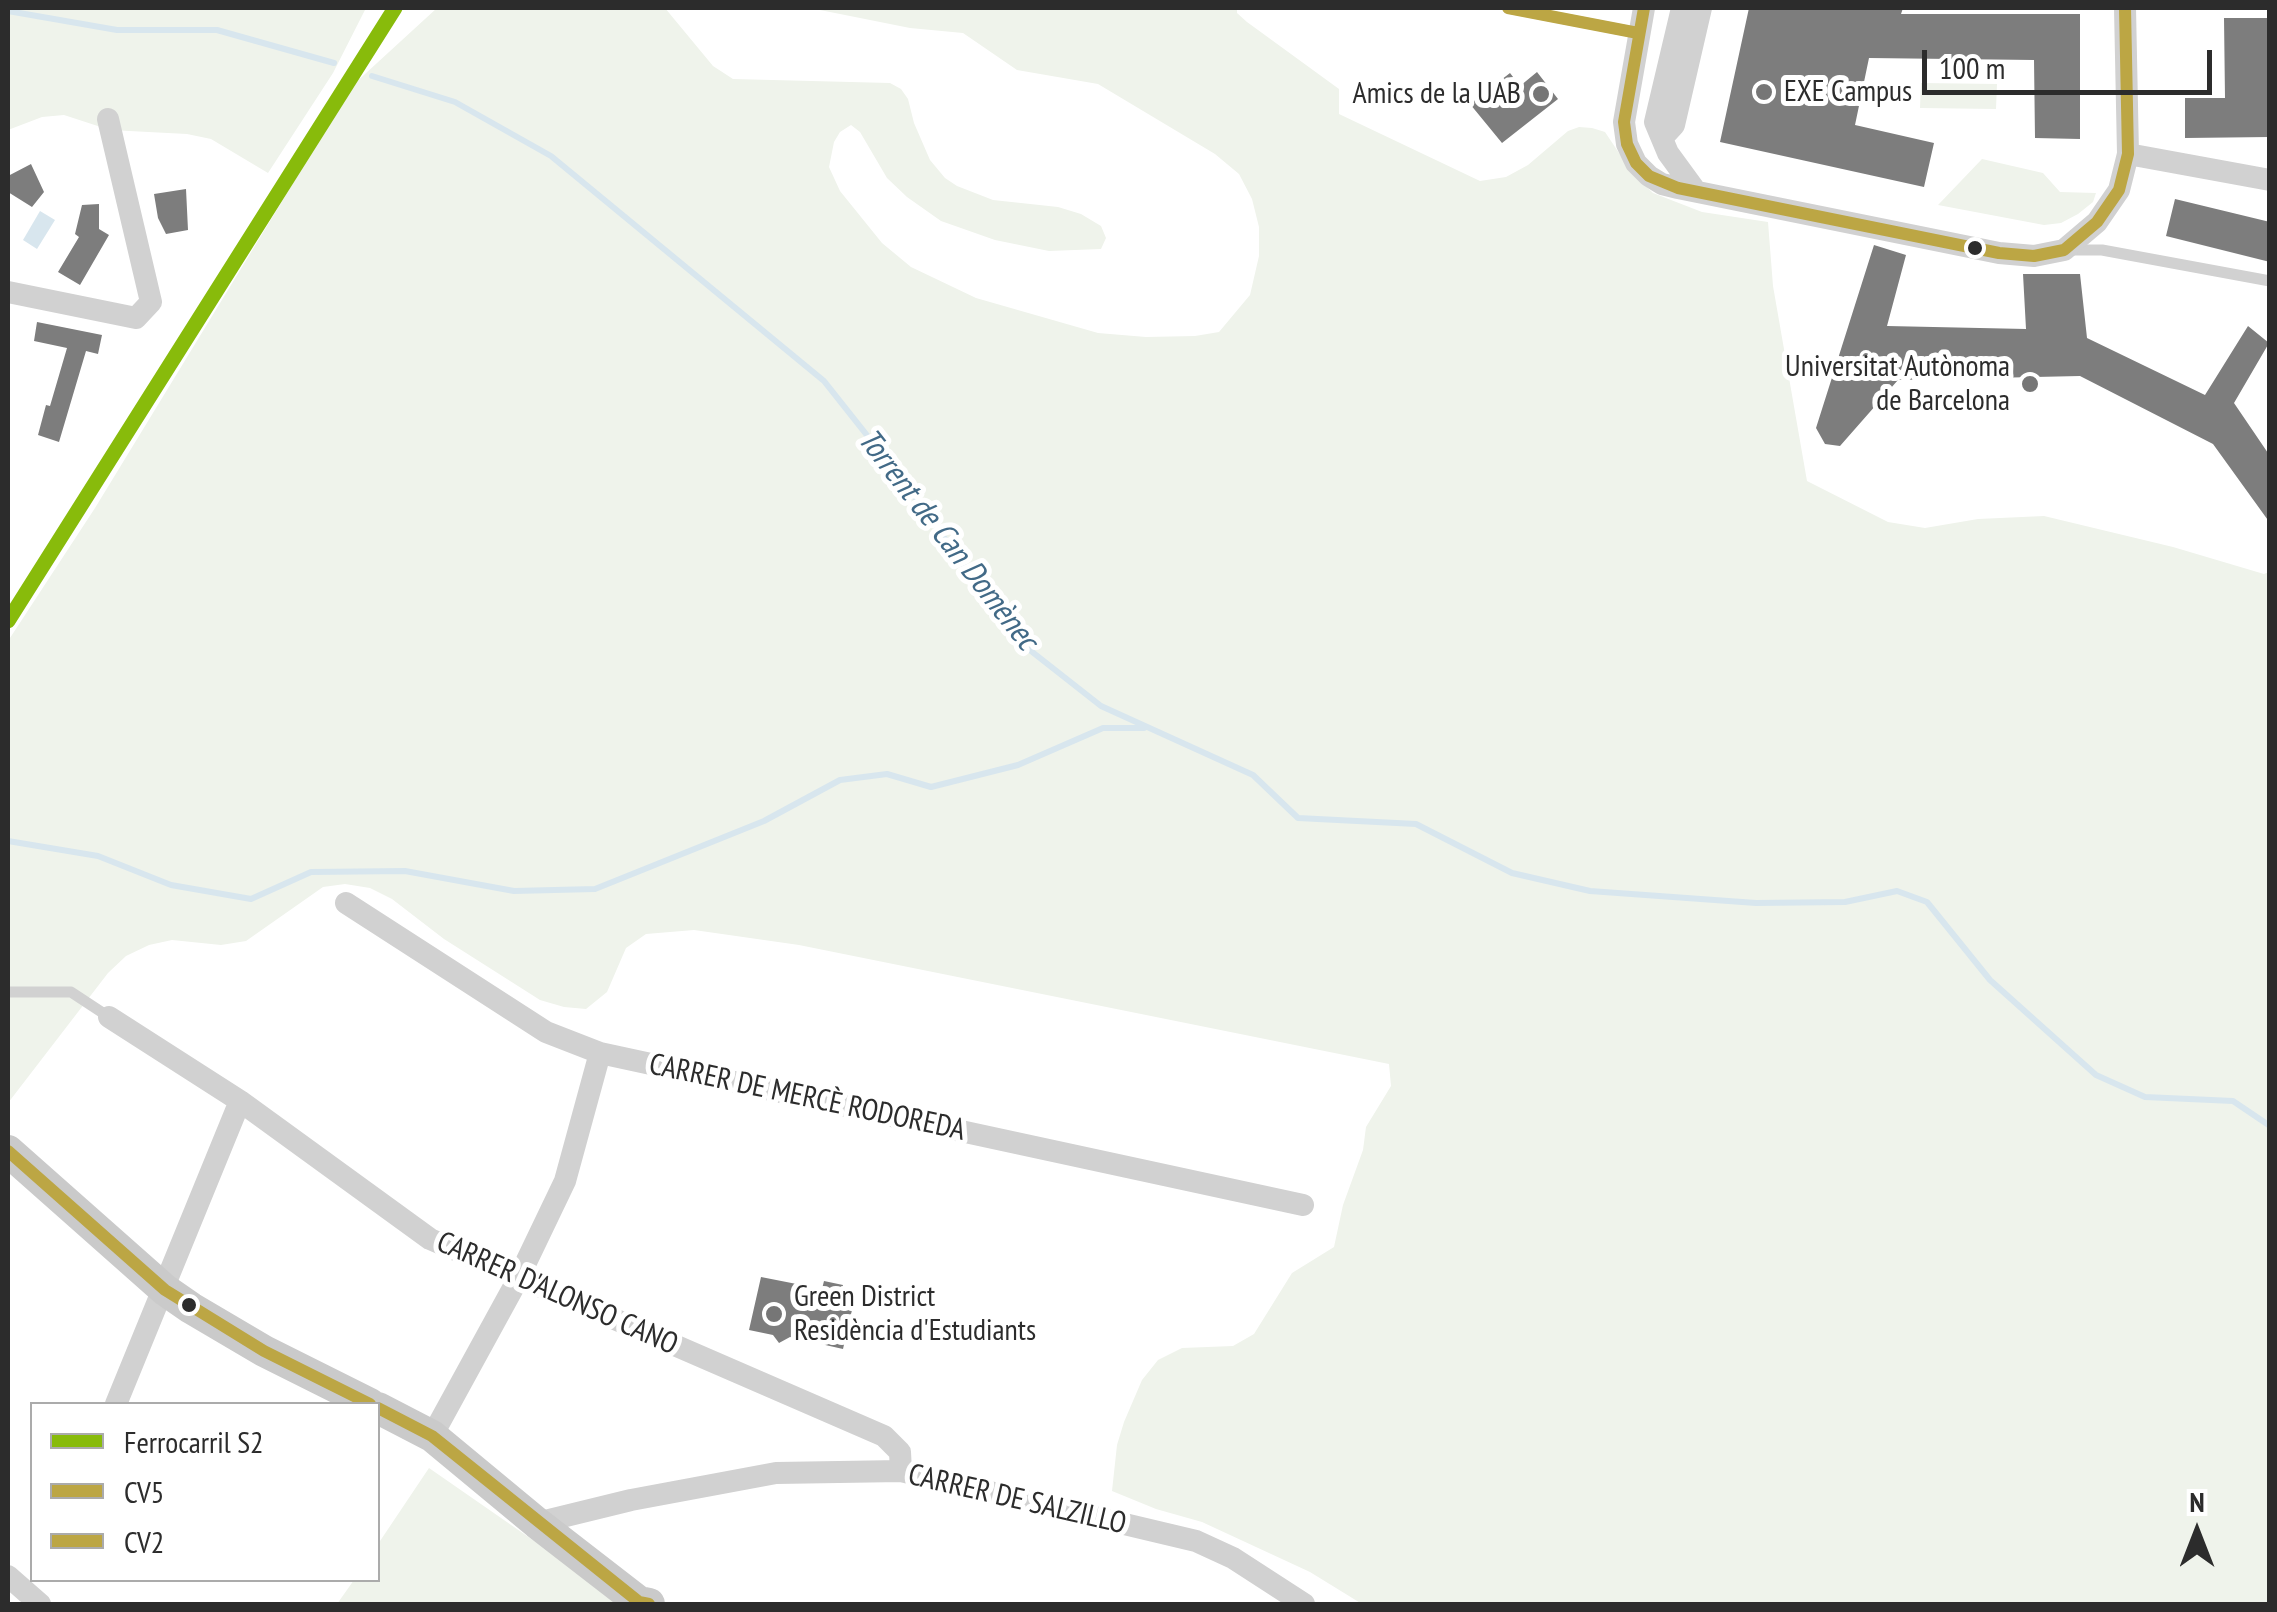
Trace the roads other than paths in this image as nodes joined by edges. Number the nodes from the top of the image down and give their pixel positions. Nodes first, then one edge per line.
1 (1508, 8) edge
2 (1644, 8) edge
3 (1682, 8) edge
4 (1701, 8) edge
5 (2125, 8) edge
6 (1638, 34) junction
7 (108, 119) dead end
8 (1664, 137) junction
9 (2128, 154) junction
10 (2270, 180) edge
11 (1696, 190) junction
12 (2064, 250) junction
13 (2270, 281) edge
14 (8, 292) edge
15 (346, 904) dead end
16 (8, 992) edge
17 (109, 1017) joint
18 (600, 1054) junction
19 (240, 1101) junction
20 (8, 1151) edge
21 (1303, 1205) dead end
22 (518, 1278) junction
23 (165, 1290) junction
24 (117, 1402) edge
25 (366, 1402) edge
26 (380, 1409) edge
27 (432, 1436) junction
28 (902, 1471) junction
29 (537, 1524) junction
30 (8, 1576) edge
31 (36, 1597) edge
32 (649, 1604) edge
33 (1304, 1604) edge

1 - 6 lane
2 - 6 street
3 - 8 street
4 - 8 street
5 - 9 street
6 - 11 street
7 - 14 street
8 - 11 street
9 - 10 street
9 - 12 street
11 - 12 street
12 - 13 lane
15 - 18 street, CARRER DE MERCÈ RODOREDA
16 - 17 lane, CARRER D'ALONSO CANO
17 - 19 street, CARRER D'ALONSO CANO
18 - 21 street, CARRER DE MERCÈ RODOREDA
18 - 22 street
19 - 22 street, CARRER D'ALONSO CANO
19 - 23 street
20 - 23 street
22 - 27 street
22 - 28 street, CARRER D'ALONSO CANO
23 - 24 street
23 - 25 street
26 - 27 street
27 - 29 street
28 - 29 street, CARRER DE SALZILLO
28 - 33 street, CARRER DE SALZILLO
29 - 32 street
30 - 31 street

